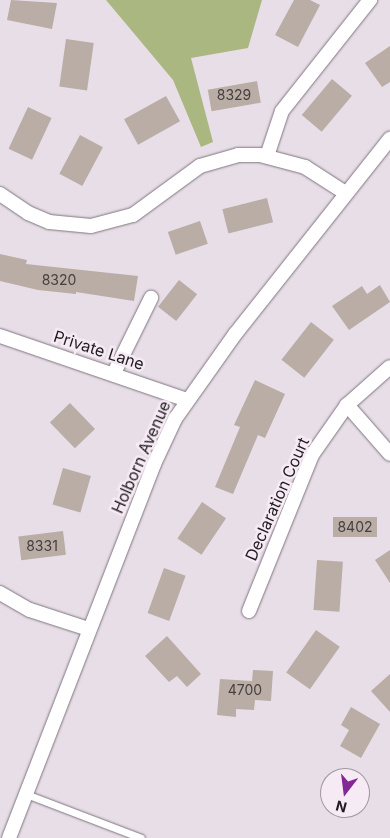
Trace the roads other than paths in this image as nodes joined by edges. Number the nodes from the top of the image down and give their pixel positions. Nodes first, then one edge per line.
1 (370, 0) edge
2 (390, 139) edge
3 (267, 156) junction
4 (344, 192) junction
5 (0, 194) edge
6 (151, 298) dead end
7 (0, 336) edge
8 (390, 367) edge
9 (114, 373) junction
10 (187, 400) junction
11 (347, 405) junction
12 (390, 454) edge
13 (0, 593) edge
14 (249, 611) dead end
15 (88, 629) junction
16 (26, 794) junction
17 (9, 838) edge
18 (141, 838) edge

1 - 3 street
2 - 4 street, Holborn Avenue
3 - 4 street
3 - 5 street
4 - 10 street, Holborn Avenue
6 - 9 street
7 - 9 street, Private Lane
8 - 11 street, Declaration Court
9 - 10 street, Private Lane
10 - 15 street, Holborn Avenue
11 - 12 street
11 - 14 street, Declaration Court
13 - 15 street
15 - 16 street, Holborn Avenue
16 - 17 street, Holborn Avenue
16 - 18 lane

